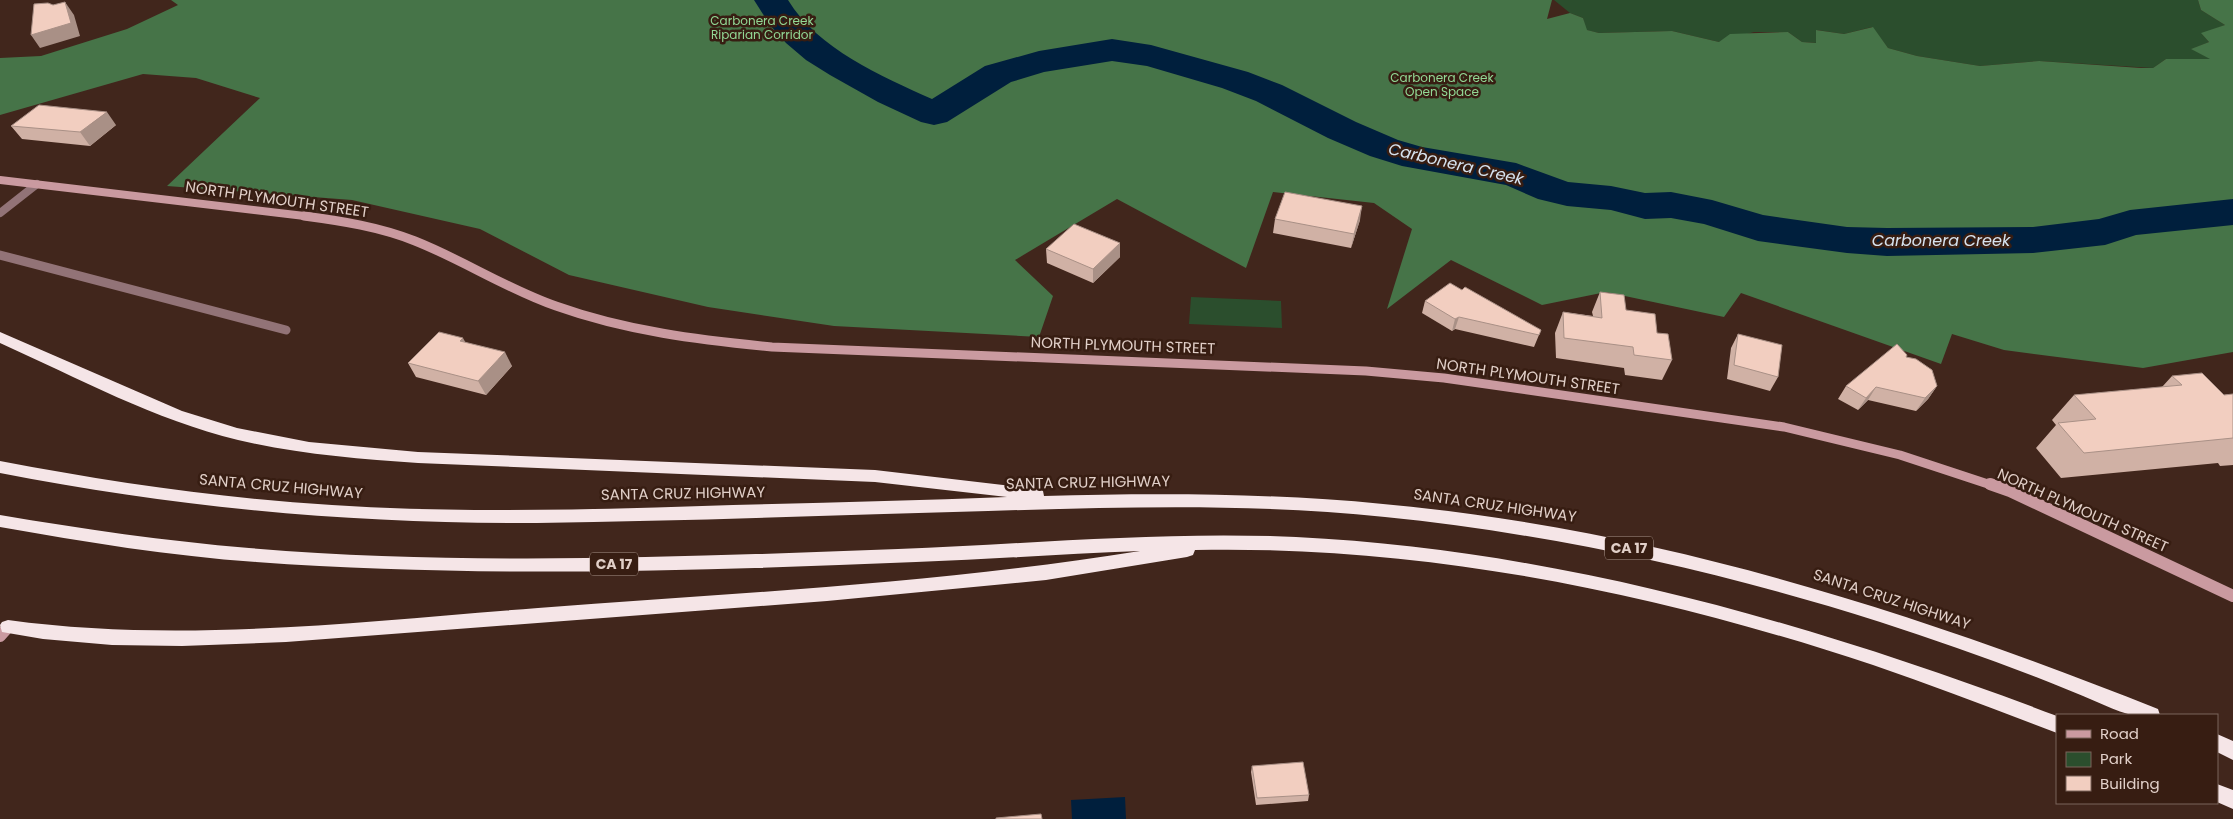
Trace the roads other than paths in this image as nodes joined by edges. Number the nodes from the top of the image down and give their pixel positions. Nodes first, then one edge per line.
1 (0, 180) edge
2 (37, 184) junction
3 (0, 213) edge
4 (0, 255) edge
5 (286, 330) dead end
6 (0, 337) edge
7 (0, 467) edge
8 (1083, 501) junction
9 (0, 521) edge
10 (1231, 543) junction
11 (2233, 596) edge
12 (3, 629) edge
13 (2148, 714) edge
14 (2056, 725) edge
15 (2218, 744) edge
16 (2233, 751) edge
17 (2218, 793) edge
18 (2233, 800) edge

1 - 2 street, NORTH PLYMOUTH STREET
2 - 3 lane
2 - 11 street, NORTH PLYMOUTH STREET
4 - 5 lane
6 - 8 highway
7 - 8 highway, SANTA CRUZ HIGHWAY / CA 17
8 - 13 highway, SANTA CRUZ HIGHWAY / CA 17
9 - 10 highway, CA 17
10 - 12 highway
10 - 14 highway, CA 17
15 - 16 highway
17 - 18 highway

